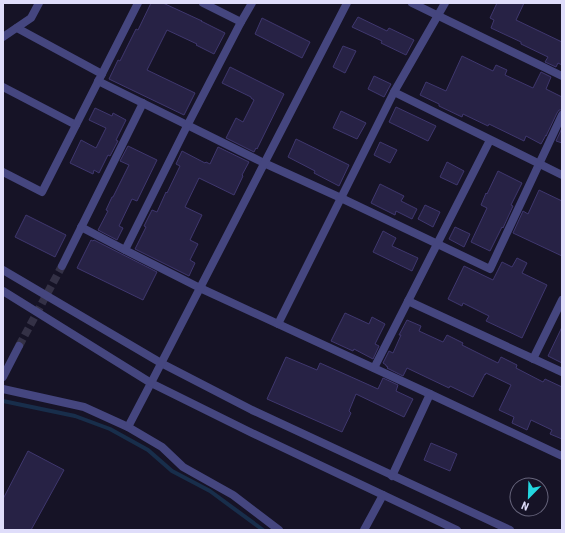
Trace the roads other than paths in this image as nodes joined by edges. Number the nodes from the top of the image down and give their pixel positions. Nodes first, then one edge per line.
1 (39, 3) edge
2 (138, 3) edge
3 (203, 3) edge
4 (252, 3) edge
5 (346, 3) edge
6 (412, 3) edge
7 (445, 3) edge
8 (438, 16) junction
9 (241, 22) junction
10 (17, 28) junction
11 (3, 38) edge
12 (562, 76) edge
13 (100, 77) junction
14 (3, 87) edge
15 (394, 92) junction
16 (143, 103) junction
17 (562, 115) edge
18 (76, 125) junction
19 (187, 126) junction
20 (490, 140) junction
21 (264, 163) junction
22 (539, 164) junction
23 (3, 172) edge
24 (562, 175) edge
25 (341, 198) junction
26 (81, 227) junction
27 (437, 243) junction
28 (125, 250) junction
29 (62, 266) tunnel mouth
30 (3, 270) edge
31 (200, 288) junction
32 (3, 291) edge
33 (562, 300) edge
34 (408, 301) junction
35 (278, 324) junction
36 (19, 346) tunnel mouth
37 (533, 359) junction
38 (161, 363) junction
39 (374, 368) junction
40 (562, 372) edge
41 (3, 377) edge
42 (151, 383) junction
43 (3, 389) edge
44 (430, 394) junction
45 (128, 427) junction
46 (562, 456) edge
47 (392, 476) junction
48 (382, 495) junction
49 (279, 530) edge
50 (364, 530) edge
51 (457, 530) edge
52 (510, 530) edge

1 - 10 street
2 - 13 street
3 - 9 street
4 - 9 street
5 - 21 street
6 - 8 street
7 - 8 street
8 - 12 street
8 - 15 street
9 - 19 street
10 - 11 street
10 - 13 street
13 - 16 street
13 - 18 street
14 - 18 street
15 - 20 street
15 - 25 street
16 - 19 street
16 - 26 street
17 - 22 street
18 - 23 street
19 - 21 street
19 - 28 street
20 - 22 street
20 - 27 street
21 - 25 street
21 - 31 street
22 - 24 street
22 - 27 street
25 - 27 street
25 - 35 street
26 - 28 street
26 - 29 street
27 - 34 street
28 - 31 street
30 - 38 street
31 - 35 street
31 - 38 street
32 - 42 street
33 - 37 street
34 - 37 street
34 - 39 street
35 - 39 street
36 - 41 street
37 - 40 street
38 - 42 street
38 - 47 street
39 - 44 street
42 - 45 street
42 - 48 street
43 - 45 street
44 - 46 street
44 - 47 street
45 - 49 street
47 - 52 street
48 - 50 street
48 - 51 street

